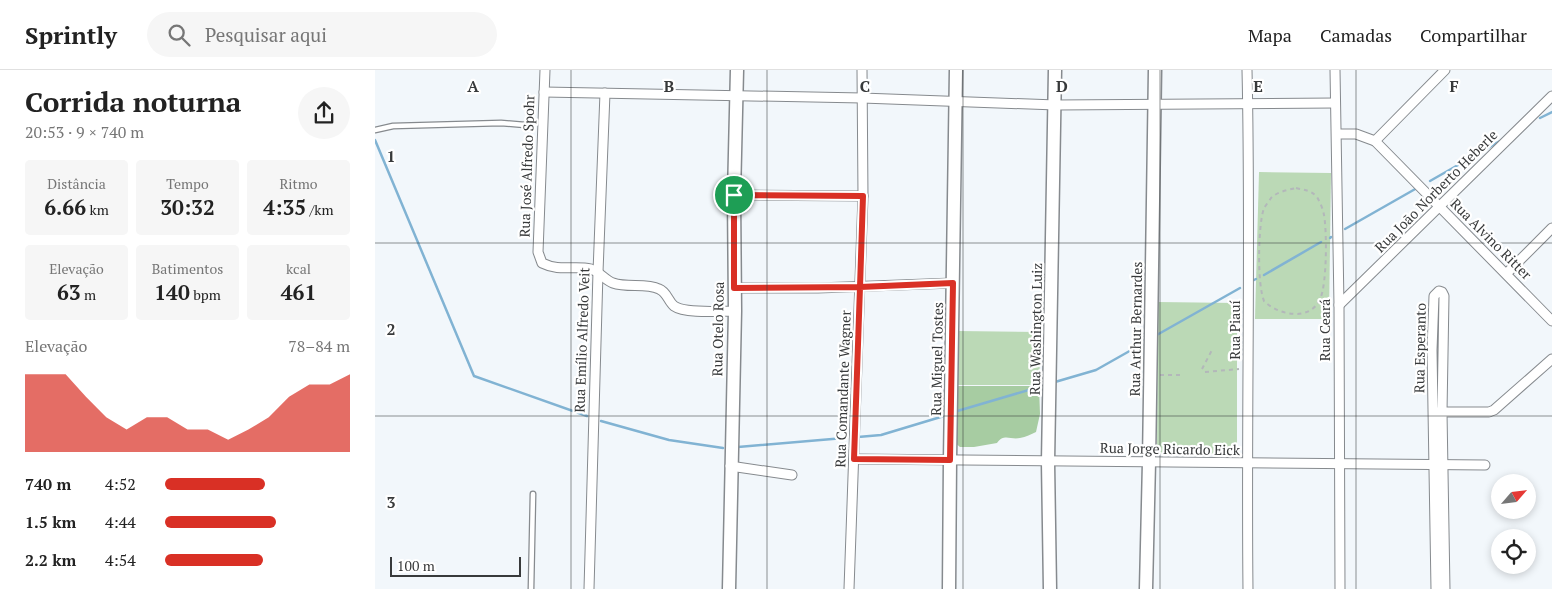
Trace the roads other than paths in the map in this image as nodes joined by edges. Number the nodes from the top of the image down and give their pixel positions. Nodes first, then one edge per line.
1 (545, 70) edge
2 (737, 70) edge
3 (862, 70) edge
4 (956, 70) edge
5 (1055, 70) edge
6 (1155, 70) edge
7 (1247, 70) edge
8 (1335, 70) edge
9 (1445, 70) edge
10 (544, 92) junction
11 (605, 92) junction
12 (737, 95) junction
13 (1552, 96) edge
14 (862, 98) junction
15 (956, 101) junction
16 (1335, 103) junction
17 (1155, 104) junction
18 (1248, 104) junction
19 (1056, 105) junction
20 (525, 125) dead end
21 (375, 130) edge
22 (1337, 134) junction
23 (1375, 141) junction
24 (734, 195) junction
25 (863, 196) junction
26 (1439, 206) junction
27 (1552, 228) edge
28 (598, 272) junction
29 (1507, 274) junction
30 (953, 283) junction
31 (860, 287) junction
32 (734, 288) junction
33 (1339, 305) junction
34 (735, 311) junction
35 (1552, 321) edge
36 (1442, 349) junction
37 (1432, 350) junction
38 (1552, 359) edge
39 (1437, 412) junction
40 (854, 459) junction
41 (950, 460) junction
42 (1048, 462) junction
43 (1149, 462) junction
44 (1247, 464) junction
45 (1340, 464) junction
46 (1438, 465) junction
47 (1485, 465) dead end
48 (730, 466) junction
49 (791, 475) dead end
50 (533, 494) dead end
51 (1440, 555) junction
52 (531, 589) edge
53 (589, 589) edge
54 (729, 589) edge
55 (849, 589) edge
56 (949, 589) edge
57 (1050, 589) edge
58 (1146, 589) edge
59 (1248, 589) edge
60 (1340, 589) edge
61 (1436, 589) edge
62 (1445, 589) edge

1 - 10 street, Rua José Alfredo Spohr
2 - 12 street, Rua Otelo Rosa
3 - 14 street, Rua Comandante Wagner
4 - 15 street, Rua Miguel Tostes
5 - 19 street, Rua Washington Luiz
6 - 17 street, Rua Arthur Bernardes
7 - 18 street, Rua Piauí
8 - 16 street, Rua Ceará
9 - 23 street
10 - 11 street
10 - 28 street, Rua José Alfredo Spohr
11 - 12 street
11 - 28 street, Rua Emílio Alfredo Veit
12 - 14 street
12 - 24 street, Rua Otelo Rosa
13 - 26 street, Rua João Norberto Heberle
14 - 15 street
14 - 25 street, Rua Comandante Wagner
15 - 19 street
15 - 30 street, Rua Miguel Tostes
16 - 18 street
16 - 22 street, Rua Ceará
17 - 18 street
17 - 19 street
17 - 43 street, Rua Arthur Bernardes
18 - 44 street, Rua Piauí
19 - 42 street, Rua Washington Luiz
20 - 21 lane
22 - 23 street, Rua Alvino Ritter
22 - 33 street, Rua Ceará
23 - 26 street, Rua Alvino Ritter
24 - 25 street
24 - 32 street, Rua Otelo Rosa
25 - 31 street, Rua Comandante Wagner
26 - 29 street, Rua Alvino Ritter
26 - 33 street, Rua João Norberto Heberle
27 - 29 street
28 - 34 street
28 - 53 street, Rua Emílio Alfredo Veit
29 - 35 street, Rua Alvino Ritter
30 - 31 street
30 - 41 street, Rua Miguel Tostes
31 - 32 street
31 - 40 street, Rua Comandante Wagner
32 - 34 street, Rua Otelo Rosa
33 - 45 street, Rua Ceará
34 - 48 street, Rua Otelo Rosa
36 - 37 street
36 - 37 street, Rua Esperanto
36 - 39 street, Rua Esperanto
37 - 39 street, Rua Esperanto
38 - 39 street
39 - 46 street, Rua Esperanto
40 - 41 street, Rua Jorge Ricardo Eick
40 - 55 street, Rua Comandante Wagner
41 - 42 street, Rua Jorge Ricardo Eick
41 - 56 street, Rua Miguel Tostes
42 - 43 street, Rua Jorge Ricardo Eick
42 - 57 street, Rua Washington Luiz
43 - 44 street, Rua Jorge Ricardo Eick
43 - 58 street, Rua Arthur Bernardes
44 - 45 street, Rua Jorge Ricardo Eick
44 - 59 street, Rua Piauí
45 - 46 street, Rua Jorge Ricardo Eick
45 - 60 street, Rua Ceará
46 - 47 street, Rua Jorge Ricardo Eick
46 - 51 street, Rua Esperanto
48 - 49 street
48 - 54 street, Rua Otelo Rosa
50 - 52 lane
51 - 61 street, Rua Esperanto
51 - 62 street, Rua Esperanto

